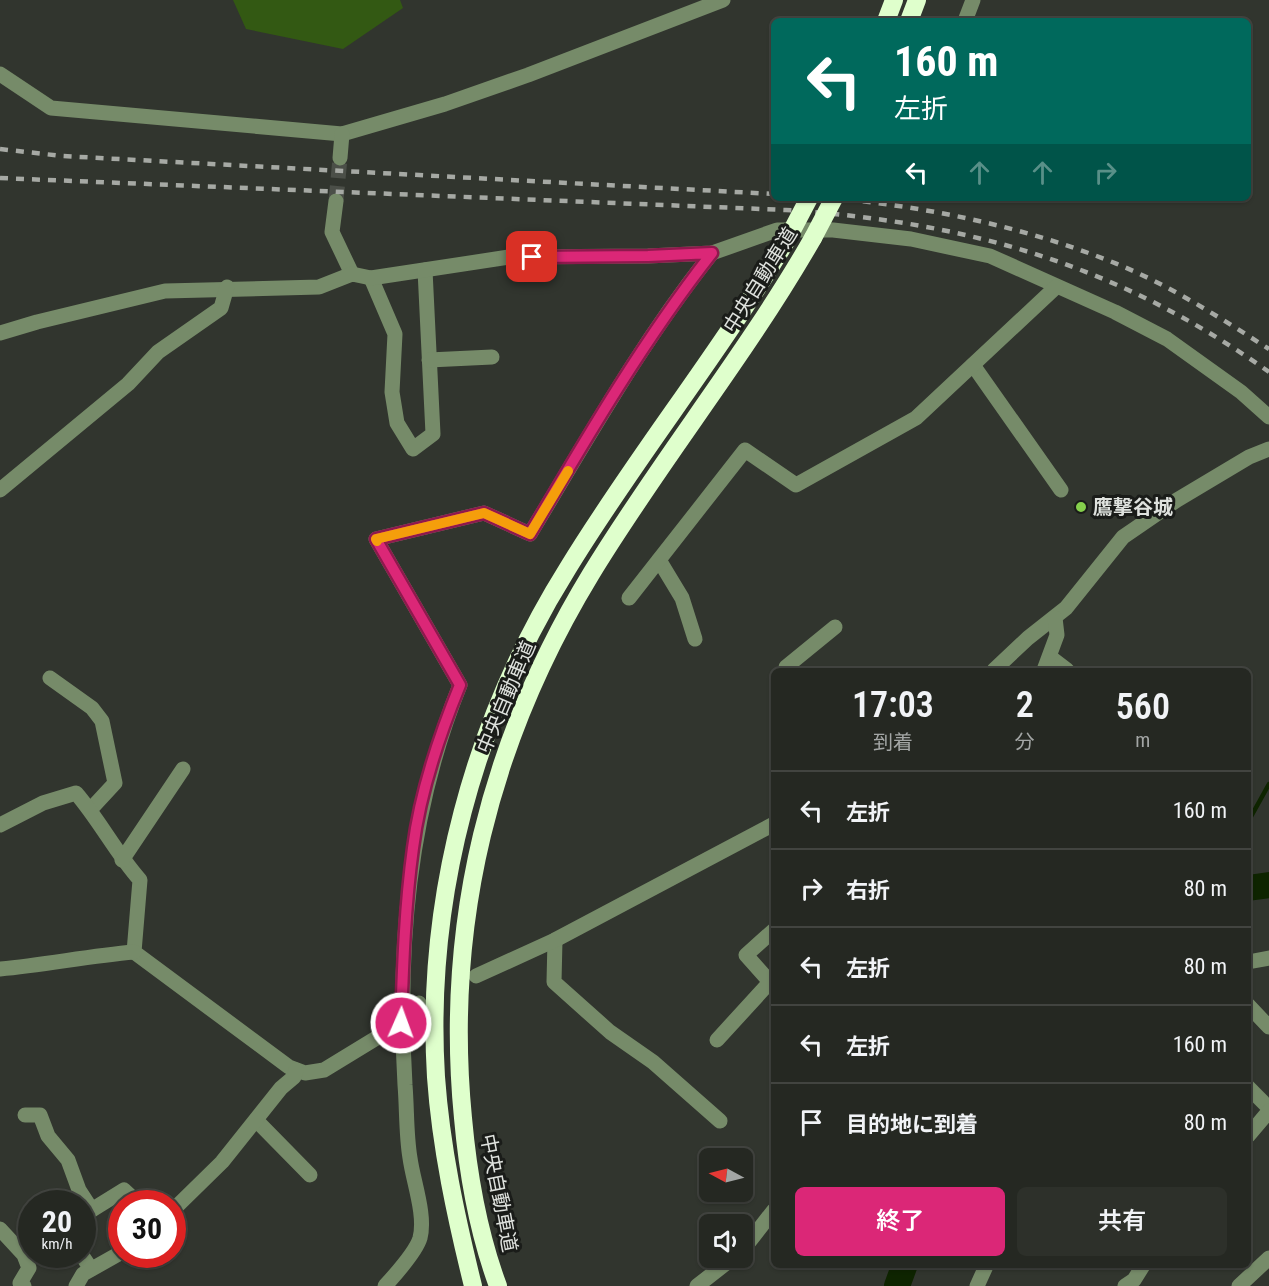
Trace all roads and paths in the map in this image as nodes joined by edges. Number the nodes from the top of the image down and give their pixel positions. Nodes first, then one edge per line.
1 (723, 0) edge
2 (894, 0) edge
3 (917, 0) edge
4 (973, 0) edge
5 (887, 18) edge
6 (910, 18) edge
7 (966, 18) edge
8 (0, 74) edge
9 (342, 134) junction
10 (340, 158) tunnel mouth
11 (336, 201) tunnel mouth
12 (807, 201) edge
13 (832, 201) edge
14 (712, 253) junction
15 (425, 270) junction
16 (352, 274) junction
17 (371, 278) junction
18 (227, 287) junction
19 (1056, 287) junction
20 (0, 333) edge
21 (492, 357) dead end
22 (429, 360) junction
23 (973, 365) junction
24 (1269, 417) edge
25 (1269, 449) edge
26 (0, 490) edge
27 (1061, 490) dead end
28 (659, 560) junction
29 (629, 598) dead end
30 (1055, 618) junction
31 (835, 627) dead end
32 (694, 639) dead end
33 (1047, 664) edge
34 (786, 668) edge
35 (996, 668) edge
36 (50, 678) dead end
37 (183, 769) dead end
38 (90, 810) junction
39 (0, 825) edge
40 (771, 826) edge
41 (122, 860) junction
42 (771, 933) edge
43 (555, 940) junction
44 (134, 952) junction
45 (1269, 958) edge
46 (1251, 962) edge
47 (0, 969) edge
48 (476, 976) dead end
49 (419, 1003) dead end
50 (1251, 1008) edge
51 (401, 1023) junction
52 (1269, 1027) edge
53 (717, 1040) dead end
54 (296, 1070) junction
55 (1251, 1090) edge
56 (1269, 1109) edge
57 (25, 1115) dead end
58 (256, 1120) junction
59 (720, 1121) dead end
60 (1251, 1132) edge
61 (310, 1175) dead end
62 (79, 1190) edge
63 (186, 1197) edge
64 (771, 1214) edge
65 (0, 1229) edge
66 (753, 1237) edge
67 (1269, 1258) edge
68 (108, 1260) edge
69 (720, 1268) edge
70 (985, 1268) edge
71 (1142, 1268) edge
72 (91, 1269) joint
73 (24, 1286) edge
74 (76, 1286) edge
75 (385, 1286) edge
76 (473, 1286) edge
77 (498, 1286) edge
78 (697, 1286) edge
79 (977, 1286) edge
80 (1125, 1286) edge
81 (1239, 1286) edge

1 - 9 street
2 - 5 highway
3 - 6 highway
4 - 7 street
8 - 9 street
9 - 10 street
11 - 16 street
12 - 76 highway, 中央自動車道, bridge
13 - 77 highway, 中央自動車道, bridge
14 - 15 street
14 - 19 street
14 - 51 street
15 - 17 street
15 - 22 street
16 - 17 street
16 - 18 street
17 - 22 street
18 - 20 street
18 - 26 street
19 - 23 street
19 - 24 street
21 - 22 street
23 - 27 street
23 - 28 street
25 - 30 street
28 - 29 street
28 - 32 street
30 - 33 street
30 - 35 street
31 - 34 street
36 - 38 street
37 - 41 street
38 - 39 street
38 - 41 street
40 - 43 street
41 - 44 street
42 - 53 street
43 - 48 street
43 - 59 street
44 - 47 street
44 - 54 street
45 - 46 street
49 - 51 street
50 - 52 street
51 - 54 street
51 - 75 street
54 - 58 street
55 - 56 street
56 - 60 street
57 - 62 street
58 - 61 street
58 - 63 street
64 - 66 street
65 - 73 street
67 - 81 street
68 - 72 street
69 - 78 street
70 - 79 street
71 - 80 street
72 - 74 street

